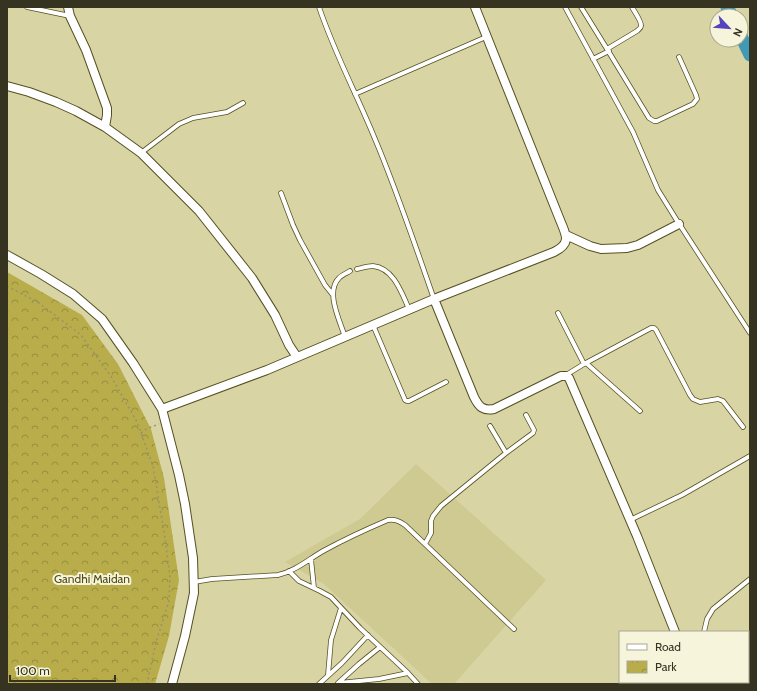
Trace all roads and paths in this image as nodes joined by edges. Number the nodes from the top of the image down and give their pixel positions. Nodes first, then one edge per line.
1 (27, 7) edge
2 (68, 7) edge
3 (320, 7) edge
4 (475, 7) edge
5 (565, 7) edge
6 (580, 7) edge
7 (632, 7) edge
8 (70, 16) junction
9 (486, 37) junction
10 (608, 50) junction
11 (679, 57) dead end
12 (593, 59) junction
13 (7, 86) edge
14 (355, 94) junction
15 (244, 103) dead end
16 (105, 127) junction
17 (141, 152) junction
18 (282, 193) dead end
19 (679, 224) junction
20 (566, 235) junction
21 (7, 255) edge
22 (357, 269) dead end
23 (350, 272) dead end
24 (7, 286) edge
25 (333, 295) junction
26 (434, 299) junction
27 (409, 310) junction
28 (558, 313) dead end
29 (373, 325) junction
30 (750, 332) edge
31 (345, 337) junction
32 (297, 357) junction
33 (585, 364) junction
34 (566, 376) junction
35 (446, 382) dead end
36 (162, 409) junction
37 (640, 411) dead end
38 (526, 415) dead end
39 (165, 422) junction
40 (490, 426) dead end
41 (743, 427) dead end
42 (141, 433) junction
43 (506, 452) junction
44 (750, 456) edge
45 (630, 520) junction
46 (425, 544) junction
47 (311, 558) junction
48 (289, 571) junction
49 (750, 579) edge
50 (194, 582) junction
51 (314, 588) junction
52 (341, 608) junction
53 (514, 629) dead end
54 (675, 631) edge
55 (704, 631) edge
56 (368, 636) junction
57 (380, 647) junction
58 (408, 673) junction
59 (328, 675) junction
60 (7, 676) edge
61 (16, 684) edge
62 (147, 684) edge
63 (172, 684) edge
64 (319, 684) edge
65 (338, 684) edge
66 (418, 684) edge

1 - 8 lane
2 - 8 street
3 - 14 lane
4 - 9 street
5 - 12 lane
6 - 10 lane
7 - 10 lane
8 - 16 street
9 - 14 lane
9 - 20 street
10 - 11 lane
10 - 12 lane
12 - 19 lane
13 - 16 street
14 - 26 lane
15 - 17 lane
16 - 17 street
17 - 32 street
18 - 25 lane
19 - 20 street
19 - 30 lane
20 - 26 street
21 - 36 street
22 - 27 lane
23 - 25 lane
24 - 42 path
25 - 31 lane
26 - 27 street
26 - 34 street
27 - 29 street
28 - 33 lane
29 - 31 street
29 - 35 lane
31 - 32 street
32 - 36 street
33 - 34 lane
33 - 37 lane
33 - 41 lane
34 - 45 street
36 - 39 street
38 - 43 lane
39 - 42 path
39 - 50 street
40 - 43 lane
42 - 62 path
43 - 46 lane
44 - 45 lane
45 - 54 street
46 - 47 lane
46 - 53 lane
47 - 48 lane
47 - 51 lane
48 - 50 lane
48 - 51 lane
49 - 55 lane
50 - 63 street
51 - 52 lane
52 - 56 lane
52 - 59 lane
56 - 57 lane
56 - 59 lane
57 - 58 lane
57 - 65 lane
58 - 65 lane
58 - 66 lane
59 - 64 lane
60 - 61 path

